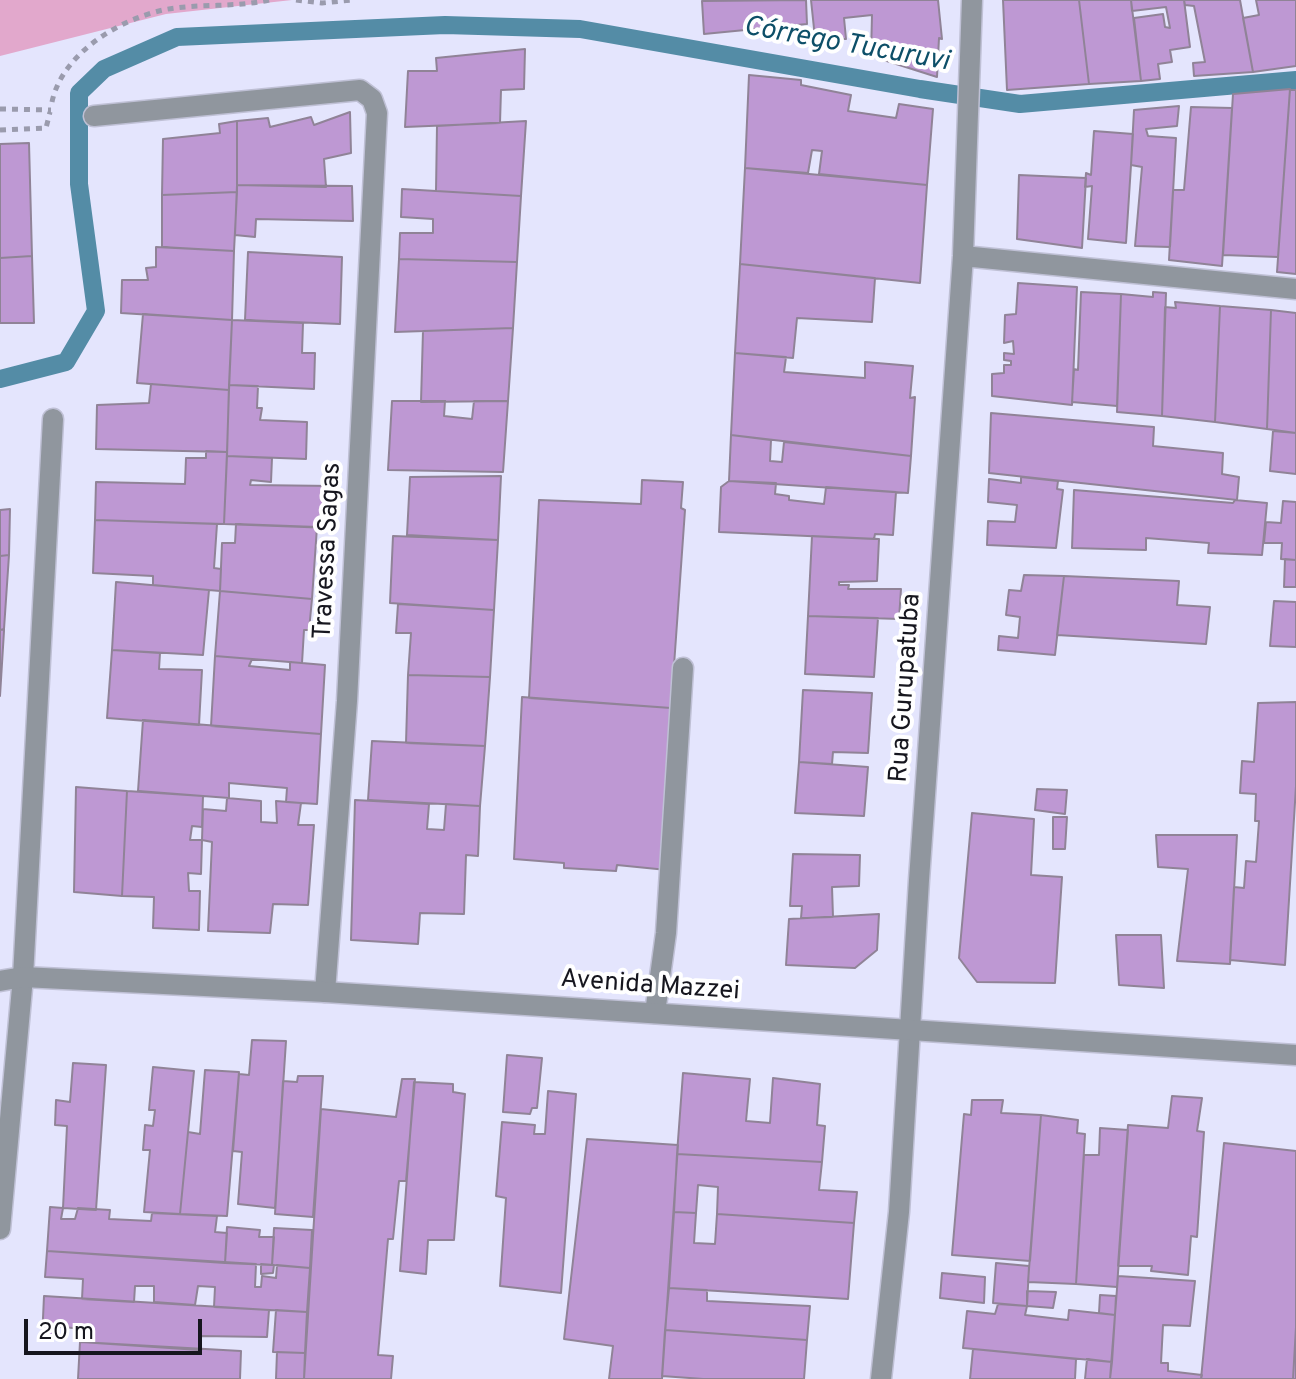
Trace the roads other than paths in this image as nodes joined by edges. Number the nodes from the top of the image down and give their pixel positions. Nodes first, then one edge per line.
1 (972, 0) edge
2 (94, 116) dead end
3 (963, 256) junction
4 (1296, 289) edge
5 (53, 419) dead end
6 (683, 668) dead end
7 (23, 977) junction
8 (0, 981) edge
9 (325, 992) junction
10 (655, 1013) junction
11 (911, 1031) junction
12 (1296, 1055) edge
13 (0, 1229) edge
14 (881, 1379) edge

1 - 3 street, Rua Gurupatuba
2 - 9 street, Travessa Sagas
3 - 4 street
3 - 11 street, Rua Gurupatuba
5 - 7 street
6 - 10 street
7 - 8 street, Avenida Mazzei
7 - 9 street, Avenida Mazzei
7 - 13 street
9 - 10 street, Avenida Mazzei
10 - 11 street, Avenida Mazzei
11 - 12 street, Avenida Mazzei
11 - 14 street, Rua Gurupatuba

